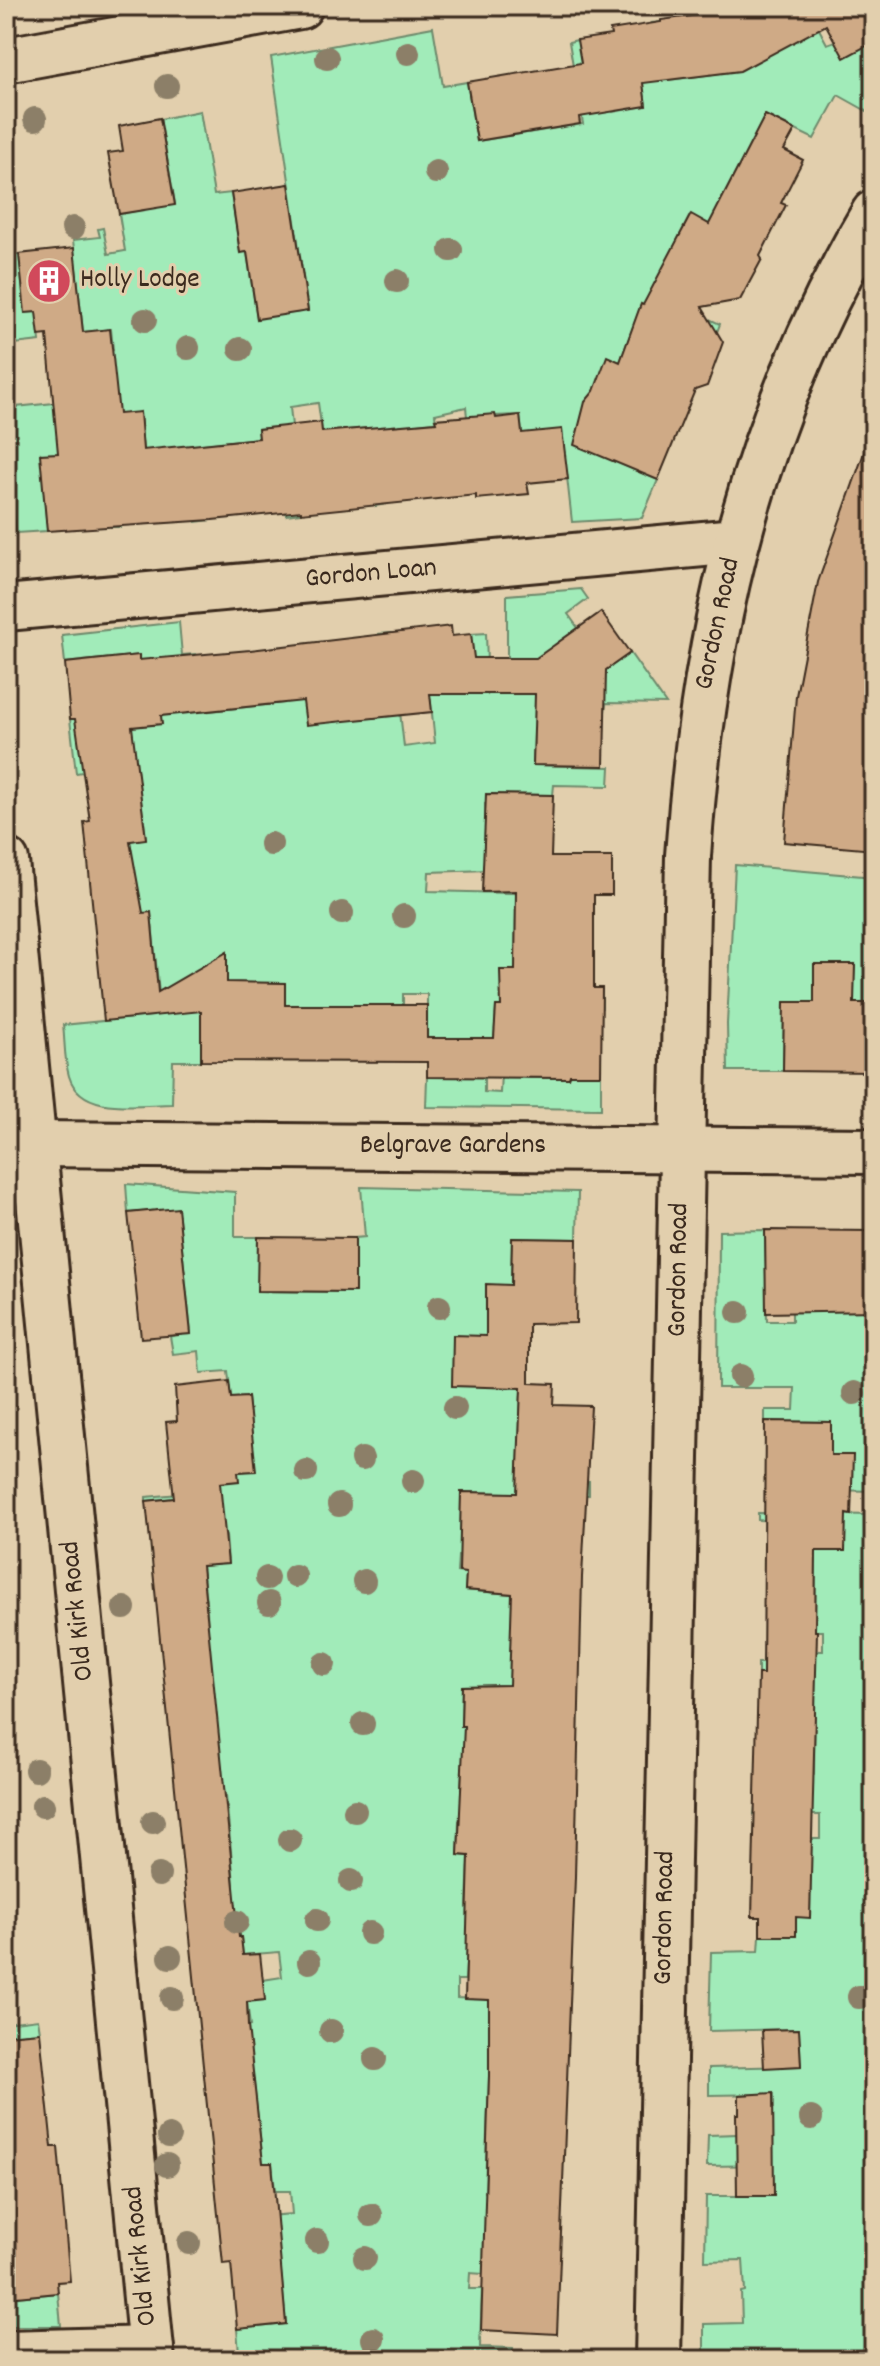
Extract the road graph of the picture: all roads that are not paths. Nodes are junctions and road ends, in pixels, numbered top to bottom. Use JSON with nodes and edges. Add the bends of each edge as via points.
{"nodes":[{"id":1,"x":300,"y":6,"type":"edge"},
{"id":2,"x":6,"y":60,"type":"edge"},
{"id":3,"x":874,"y":213,"type":"edge"},
{"id":4,"x":736,"y":541,"type":"junction"},
{"id":5,"x":6,"y":608,"type":"edge"},
{"id":6,"x":6,"y":861,"type":"edge"},
{"id":7,"x":33,"y":1144,"type":"junction"},
{"id":8,"x":683,"y":1149,"type":"junction"},
{"id":9,"x":874,"y":1151,"type":"edge"},
{"id":10,"x":6,"y":2353,"type":"edge"},
{"id":11,"x":152,"y":2355,"type":"edge"},
{"id":12,"x":658,"y":2360,"type":"edge"}],
"edges":[{"from":1,"to":2,"type":"street"},
{"from":3,"to":4,"type":"street","name":"Gordon Road","via":[[828,297],[785,393]]},
{"from":4,"to":5,"type":"street","name":"Gordon Loan"},
{"from":4,"to":8,"type":"street","name":"Gordon Road","via":[[714,633],[693,786]]},
{"from":6,"to":7,"type":"street","name":"Old Kirk Road"},
{"from":7,"to":8,"type":"street","name":"Belgrave Gardens"},
{"from":7,"to":11,"type":"street","name":"Old Kirk Road"},
{"from":8,"to":9,"type":"street","name":"Belgrave Gardens"},
{"from":8,"to":12,"type":"street","name":"Gordon Road"},
{"from":10,"to":11,"type":"street"}]}
